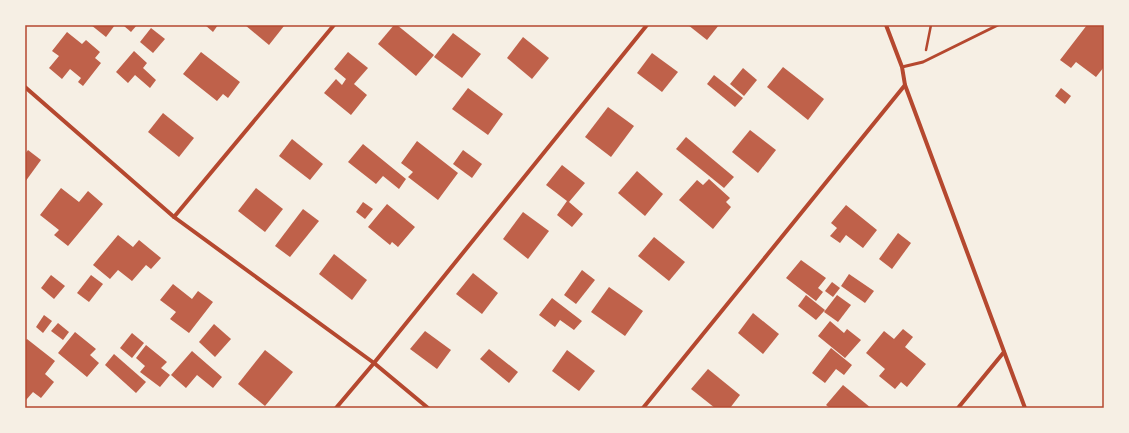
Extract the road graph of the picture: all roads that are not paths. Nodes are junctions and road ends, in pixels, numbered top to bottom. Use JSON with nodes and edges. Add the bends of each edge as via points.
{"nodes":[{"id":1,"x":334,"y":25,"type":"edge"},
{"id":2,"x":647,"y":25,"type":"edge"},
{"id":3,"x":886,"y":25,"type":"edge"},
{"id":4,"x":998,"y":25,"type":"edge"},
{"id":5,"x":902,"y":67,"type":"junction"},
{"id":6,"x":905,"y":85,"type":"junction"},
{"id":7,"x":25,"y":86,"type":"edge"},
{"id":8,"x":174,"y":216,"type":"junction"},
{"id":9,"x":1004,"y":352,"type":"junction"},
{"id":10,"x":374,"y":363,"type":"junction"},
{"id":11,"x":336,"y":408,"type":"edge"},
{"id":12,"x":428,"y":408,"type":"edge"},
{"id":13,"x":643,"y":408,"type":"edge"},
{"id":14,"x":958,"y":408,"type":"edge"},
{"id":15,"x":1025,"y":408,"type":"edge"}],
"edges":[{"from":1,"to":8,"type":"street"},
{"from":2,"to":10,"type":"street"},
{"from":3,"to":5,"type":"street"},
{"from":4,"to":5,"type":"lane","via":[[923,62]]},
{"from":5,"to":6,"type":"street"},
{"from":6,"to":9,"type":"street"},
{"from":6,"to":13,"type":"street"},
{"from":7,"to":8,"type":"street"},
{"from":8,"to":10,"type":"street"},
{"from":9,"to":14,"type":"street"},
{"from":9,"to":15,"type":"street"},
{"from":10,"to":11,"type":"street"},
{"from":10,"to":12,"type":"street"}]}
